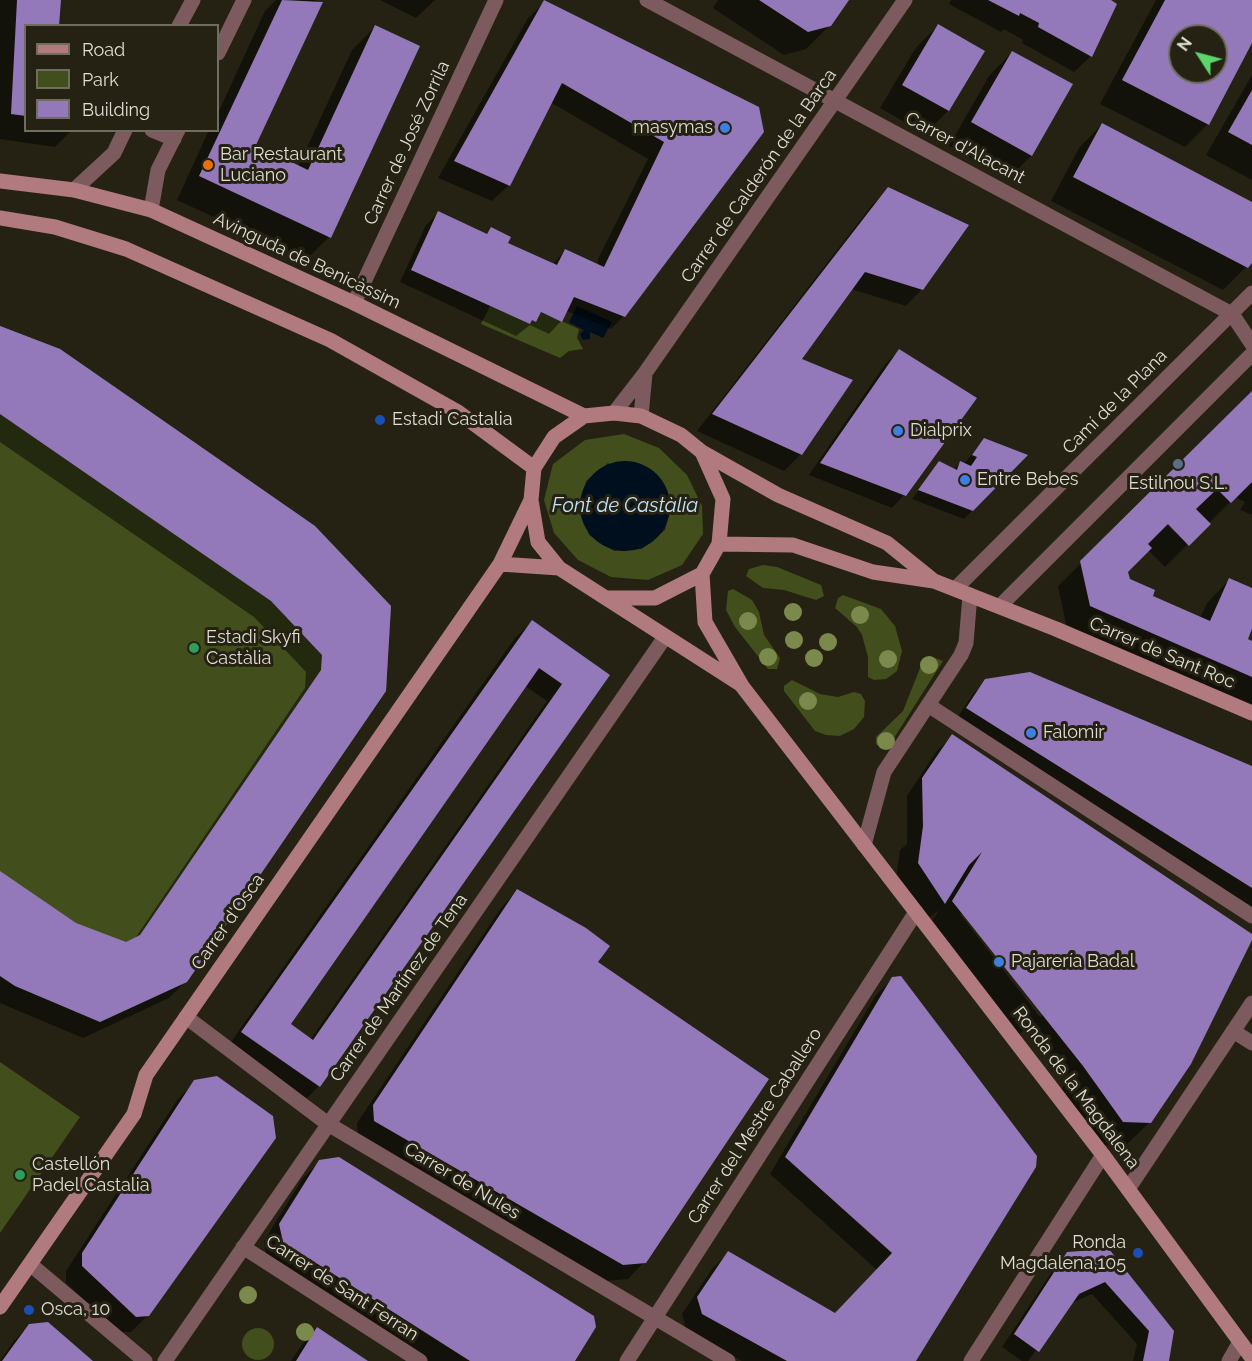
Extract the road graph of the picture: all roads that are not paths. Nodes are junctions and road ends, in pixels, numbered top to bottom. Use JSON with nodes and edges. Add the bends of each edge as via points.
{"nodes":[{"id":1,"x":193,"y":0,"type":"edge"},
{"id":2,"x":244,"y":0,"type":"edge"},
{"id":3,"x":496,"y":0,"type":"edge"},
{"id":4,"x":647,"y":0,"type":"edge"},
{"id":5,"x":905,"y":0,"type":"edge"},
{"id":6,"x":180,"y":24,"type":"edge"},
{"id":7,"x":219,"y":51,"type":"edge"},
{"id":8,"x":835,"y":101,"type":"junction"},
{"id":9,"x":124,"y":132,"type":"edge"},
{"id":10,"x":176,"y":135,"type":"edge"},
{"id":11,"x":0,"y":181,"type":"edge"},
{"id":12,"x":74,"y":190,"type":"junction"},
{"id":13,"x":151,"y":210,"type":"junction"},
{"id":14,"x":0,"y":218,"type":"edge"},
{"id":15,"x":1252,"y":293,"type":"edge"},
{"id":16,"x":354,"y":303,"type":"junction"},
{"id":17,"x":1232,"y":314,"type":"junction"},
{"id":18,"x":1252,"y":344,"type":"edge"},
{"id":19,"x":1252,"y":354,"type":"edge"},
{"id":20,"x":645,"y":374,"type":"junction"},
{"id":21,"x":614,"y":413,"type":"junction"},
{"id":22,"x":584,"y":416,"type":"junction"},
{"id":23,"x":641,"y":416,"type":"junction"},
{"id":24,"x":702,"y":452,"type":"junction"},
{"id":25,"x":534,"y":468,"type":"junction"},
{"id":26,"x":531,"y":500,"type":"junction"},
{"id":27,"x":719,"y":544,"type":"junction"},
{"id":28,"x":500,"y":564,"type":"junction"},
{"id":29,"x":558,"y":568,"type":"junction"},
{"id":30,"x":702,"y":574,"type":"junction"},
{"id":31,"x":934,"y":581,"type":"junction"},
{"id":32,"x":955,"y":589,"type":"junction"},
{"id":33,"x":970,"y":595,"type":"junction"},
{"id":34,"x":606,"y":598,"type":"junction"},
{"id":35,"x":1000,"y":606,"type":"junction"},
{"id":36,"x":665,"y":637,"type":"junction"},
{"id":37,"x":742,"y":686,"type":"junction"},
{"id":38,"x":928,"y":705,"type":"junction"},
{"id":39,"x":1252,"y":713,"type":"edge"},
{"id":40,"x":864,"y":845,"type":"junction"},
{"id":41,"x":916,"y":912,"type":"junction"},
{"id":42,"x":1252,"y":916,"type":"edge"},
{"id":43,"x":1252,"y":1003,"type":"edge"},
{"id":44,"x":186,"y":1017,"type":"junction"},
{"id":45,"x":1233,"y":1031,"type":"junction"},
{"id":46,"x":1252,"y":1043,"type":"edge"},
{"id":47,"x":328,"y":1124,"type":"junction"},
{"id":48,"x":1103,"y":1155,"type":"junction"},
{"id":49,"x":1128,"y":1189,"type":"junction"},
{"id":50,"x":243,"y":1247,"type":"junction"},
{"id":51,"x":30,"y":1264,"type":"junction"},
{"id":52,"x":0,"y":1307,"type":"edge"},
{"id":53,"x":655,"y":1318,"type":"junction"},
{"id":54,"x":983,"y":1342,"type":"junction"},
{"id":55,"x":1240,"y":1342,"type":"junction"},
{"id":56,"x":1252,"y":1358,"type":"edge"},
{"id":57,"x":145,"y":1361,"type":"edge"},
{"id":58,"x":165,"y":1361,"type":"edge"},
{"id":59,"x":420,"y":1361,"type":"edge"},
{"id":60,"x":627,"y":1361,"type":"edge"},
{"id":61,"x":728,"y":1361,"type":"edge"},
{"id":62,"x":971,"y":1361,"type":"edge"},
{"id":63,"x":979,"y":1361,"type":"edge"},
{"id":64,"x":1229,"y":1361,"type":"edge"}],
"edges":[{"from":1,"to":6,"type":"street"},
{"from":2,"to":7,"type":"street"},
{"from":3,"to":16,"type":"street","name":"Carrer de José Zorrila"},
{"from":4,"to":8,"type":"street","name":"Carrer d'Alacant"},
{"from":5,"to":8,"type":"street","name":"Carrer de Calderón de la Barca"},
{"from":8,"to":17,"type":"street","name":"Carrer d'Alacant"},
{"from":8,"to":20,"type":"street","name":"Carrer de Calderón de la Barca"},
{"from":9,"to":12,"type":"street","via":[[114,153]]},
{"from":10,"to":13,"type":"street","via":[[158,170]]},
{"from":11,"to":12,"type":"main road","name":"Avinguda de Benicàssim"},
{"from":12,"to":13,"type":"main road","name":"Avinguda de Benicàssim"},
{"from":13,"to":16,"type":"main road","name":"Avinguda de Benicàssim"},
{"from":14,"to":25,"type":"main road","via":[[55,227],[126,249],[330,340],[458,412]]},
{"from":15,"to":17,"type":"street","name":"Camí de la Plana"},
{"from":16,"to":22,"type":"main road","name":"Avinguda de Benicàssim"},
{"from":17,"to":18,"type":"street","name":"Carrer d'Alacant"},
{"from":17,"to":32,"type":"street","name":"Camí de la Plana"},
{"from":19,"to":35,"type":"street"},
{"from":20,"to":21,"type":"street","name":"Carrer de Calderón de la Barca"},
{"from":20,"to":23,"type":"street","name":"Carrer de Calderón de la Barca"},
{"from":21,"to":22,"type":"main road"},
{"from":21,"to":23,"type":"main road"},
{"from":22,"to":25,"type":"main road","via":[[554,437]]},
{"from":23,"to":24,"type":"main road","via":[[681,435]]},
{"from":24,"to":27,"type":"main road","via":[[723,499]]},
{"from":24,"to":31,"type":"main road","via":[[778,495],[887,543]]},
{"from":25,"to":26,"type":"main road"},
{"from":26,"to":28,"type":"main road","name":"Carrer d'Osca"},
{"from":26,"to":29,"type":"main road","via":[[537,542]]},
{"from":27,"to":30,"type":"main road"},
{"from":27,"to":31,"type":"main road","via":[[793,545],[873,572]]},
{"from":28,"to":29,"type":"main road"},
{"from":28,"to":44,"type":"main road","name":"Carrer d'Osca"},
{"from":29,"to":34,"type":"main road"},
{"from":30,"to":34,"type":"main road","via":[[655,598]]},
{"from":30,"to":37,"type":"main road","via":[[705,622]]},
{"from":31,"to":32,"type":"main road","name":"Carrer de Sant Roc"},
{"from":32,"to":33,"type":"main road","name":"Carrer de Sant Roc"},
{"from":33,"to":35,"type":"main road","name":"Carrer de Sant Roc"},
{"from":33,"to":38,"type":"street","via":[[966,643]]},
{"from":34,"to":36,"type":"main road"},
{"from":35,"to":39,"type":"main road","name":"Carrer de Sant Roc"},
{"from":36,"to":37,"type":"main road"},
{"from":36,"to":47,"type":"street","name":"Carrer de Martínez de Tena"},
{"from":37,"to":40,"type":"main road","name":"Ronda de la Magdalena"},
{"from":38,"to":40,"type":"street","via":[[884,772]]},
{"from":38,"to":42,"type":"street"},
{"from":40,"to":41,"type":"main road","name":"Ronda de la Magdalena"},
{"from":41,"to":48,"type":"main road","name":"Ronda de la Magdalena"},
{"from":41,"to":53,"type":"street","name":"Carrer del Mestre Caballero"},
{"from":43,"to":45,"type":"street"},
{"from":44,"to":47,"type":"street","name":"Carrer de Nules"},
{"from":44,"to":51,"type":"main road","name":"Carrer d'Osca","via":[[146,1075],[134,1114]]},
{"from":45,"to":46,"type":"street"},
{"from":45,"to":49,"type":"street"},
{"from":47,"to":50,"type":"street","name":"Carrer de Martínez de Tena"},
{"from":47,"to":53,"type":"street","name":"Carrer de Nules"},
{"from":48,"to":49,"type":"main road","name":"Ronda de la Magdalena"},
{"from":48,"to":54,"type":"street"},
{"from":49,"to":55,"type":"main road","name":"Ronda de la Magdalena"},
{"from":50,"to":58,"type":"street","name":"Carrer de Martínez de Tena"},
{"from":50,"to":59,"type":"street","name":"Carrer de Sant Ferran"},
{"from":51,"to":52,"type":"main road","name":"Carrer d'Osca"},
{"from":51,"to":57,"type":"street"},
{"from":53,"to":60,"type":"street","name":"Carrer del Mestre Caballero"},
{"from":53,"to":61,"type":"street","name":"Carrer de Nules"},
{"from":54,"to":62,"type":"street"},
{"from":54,"to":63,"type":"street"},
{"from":55,"to":56,"type":"main road","name":"Ronda de la Magdalena"},
{"from":55,"to":64,"type":"street"}]}
